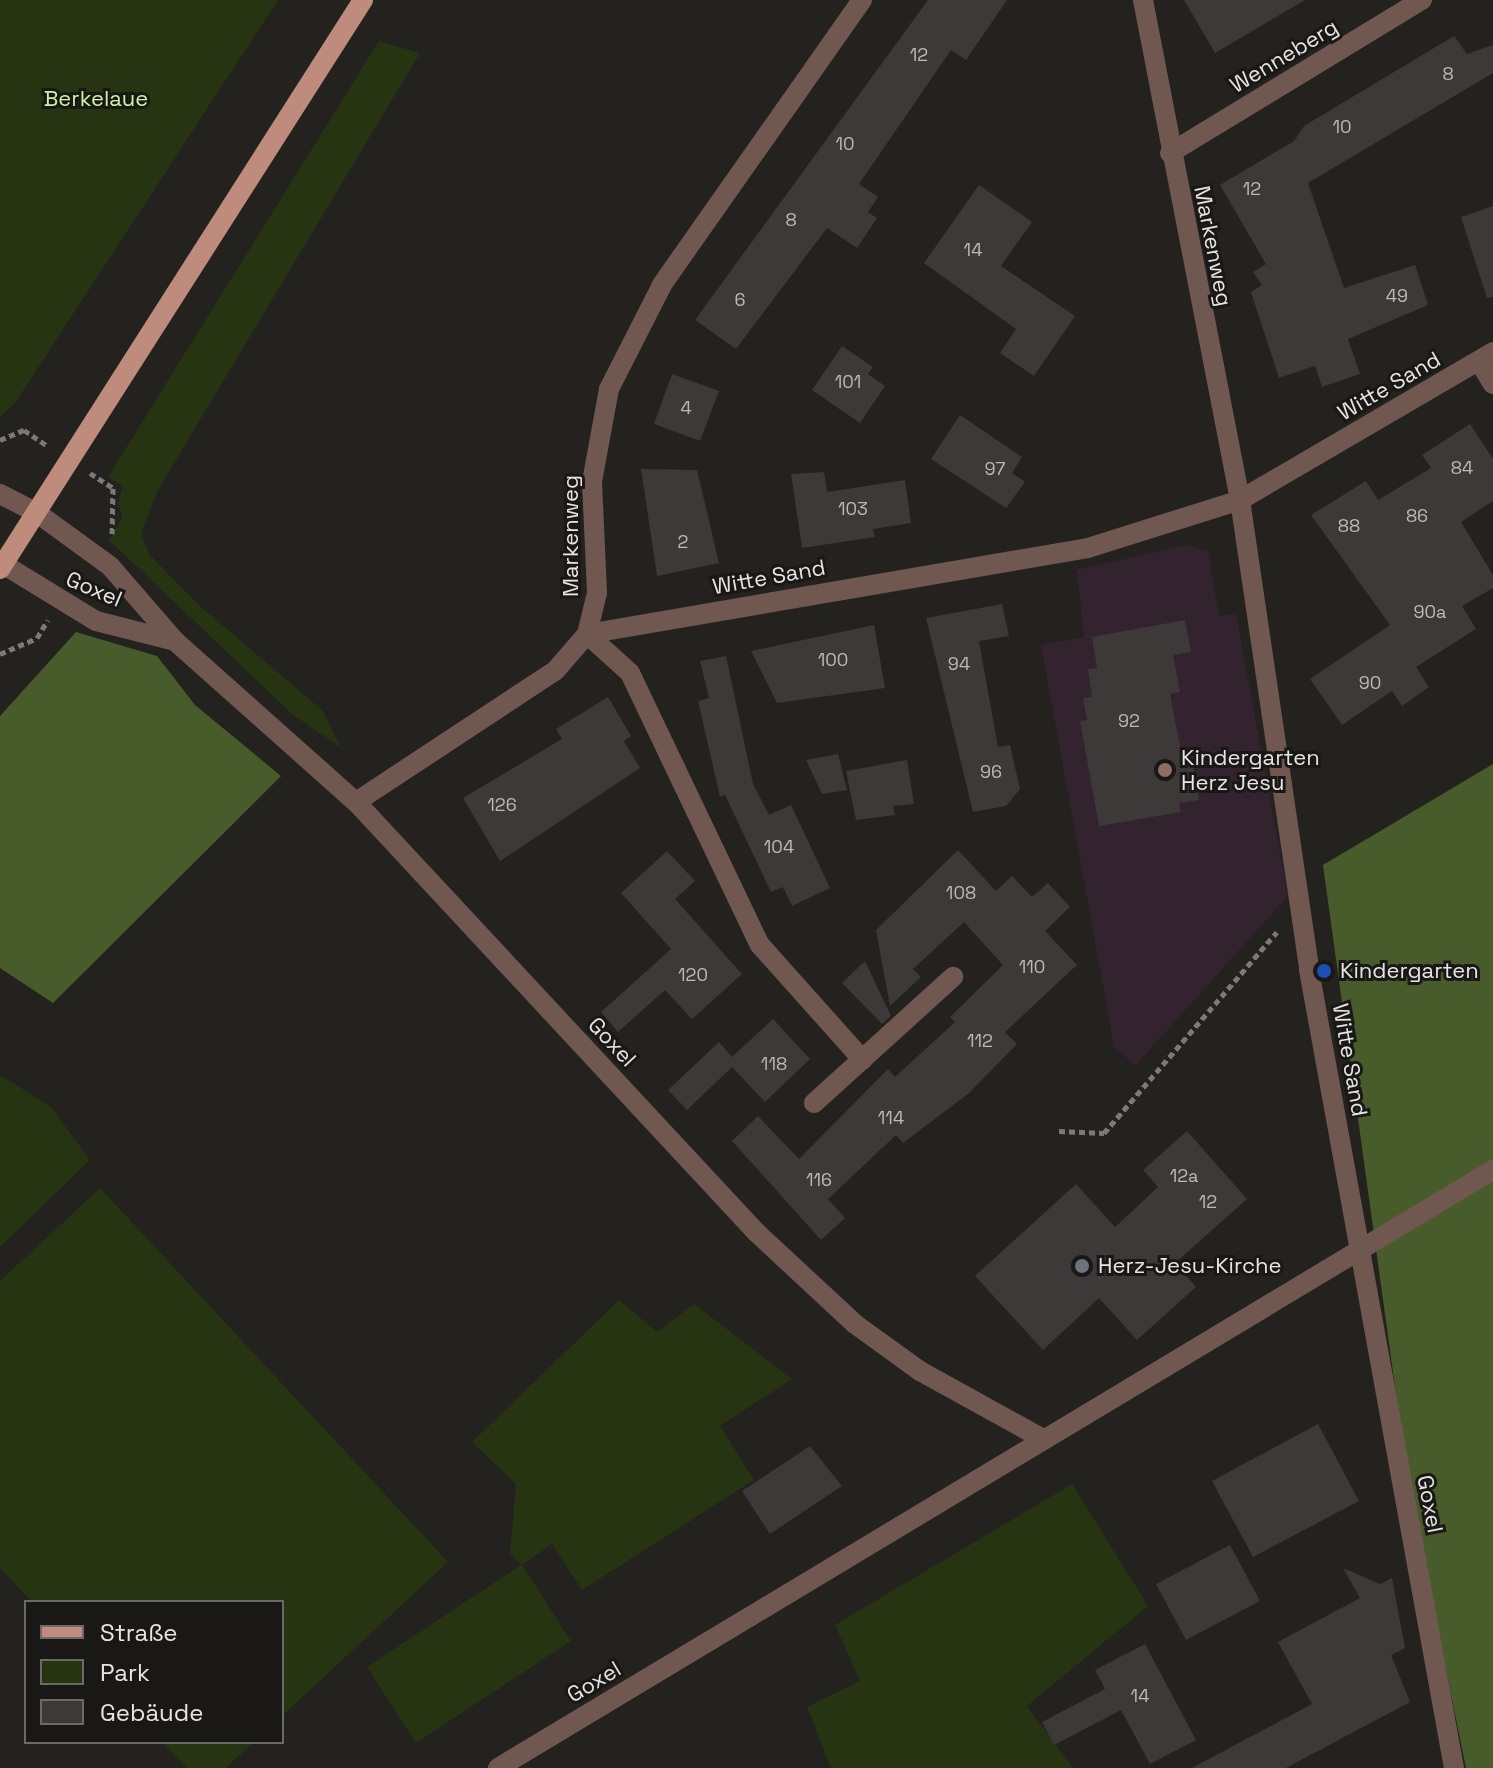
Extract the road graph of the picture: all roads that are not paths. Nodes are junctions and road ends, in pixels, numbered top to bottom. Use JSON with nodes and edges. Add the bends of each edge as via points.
{"nodes":[{"id":1,"x":363,"y":0,"type":"edge"},
{"id":2,"x":862,"y":0,"type":"edge"},
{"id":3,"x":1143,"y":0,"type":"edge"},
{"id":4,"x":1422,"y":0,"type":"edge"},
{"id":5,"x":1170,"y":153,"type":"junction"},
{"id":6,"x":1486,"y":356,"type":"edge"},
{"id":7,"x":1493,"y":384,"type":"edge"},
{"id":8,"x":0,"y":494,"type":"edge"},
{"id":9,"x":1240,"y":500,"type":"junction"},
{"id":10,"x":37,"y":513,"type":"junction"},
{"id":11,"x":1,"y":565,"type":"edge"},
{"id":12,"x":587,"y":634,"type":"junction"},
{"id":13,"x":175,"y":641,"type":"junction"},
{"id":14,"x":356,"y":802,"type":"junction"},
{"id":15,"x":953,"y":977,"type":"dead end"},
{"id":16,"x":863,"y":1060,"type":"junction"},
{"id":17,"x":814,"y":1103,"type":"dead end"},
{"id":18,"x":1493,"y":1170,"type":"edge"},
{"id":19,"x":1359,"y":1248,"type":"junction"},
{"id":20,"x":1043,"y":1439,"type":"junction"},
{"id":21,"x":498,"y":1768,"type":"edge"},
{"id":22,"x":1454,"y":1768,"type":"edge"}],
"edges":[{"from":1,"to":10,"type":"main road"},
{"from":2,"to":12,"type":"street","name":"Markenweg","via":[[662,285],[618,367],[594,470],[597,593]]},
{"from":3,"to":5,"type":"street","name":"Markenweg"},
{"from":4,"to":5,"type":"street","name":"Wenneberg"},
{"from":5,"to":9,"type":"street","name":"Markenweg"},
{"from":6,"to":7,"type":"street","name":"Witte Sand"},
{"from":6,"to":9,"type":"street","name":"Witte Sand"},
{"from":8,"to":10,"type":"street","name":"Goxel"},
{"from":9,"to":12,"type":"street","name":"Witte Sand","via":[[1088,548]]},
{"from":9,"to":19,"type":"street","name":"Witte Sand","via":[[1299,907]]},
{"from":10,"to":11,"type":"main road"},
{"from":10,"to":13,"type":"street","name":"Goxel","via":[[110,566]]},
{"from":11,"to":13,"type":"street","name":"Goxel","via":[[96,621]]},
{"from":12,"to":14,"type":"street","via":[[555,671]]},
{"from":12,"to":16,"type":"street","via":[[630,673],[760,945]]},
{"from":13,"to":14,"type":"street","name":"Goxel"},
{"from":14,"to":20,"type":"street","name":"Goxel","via":[[756,1232],[855,1324],[920,1371]]},
{"from":15,"to":16,"type":"street"},
{"from":16,"to":17,"type":"street"},
{"from":18,"to":19,"type":"street","name":"Goxel"},
{"from":19,"to":20,"type":"street","name":"Goxel"},
{"from":19,"to":22,"type":"street","name":"Goxel"},
{"from":20,"to":21,"type":"street","name":"Goxel"}]}
